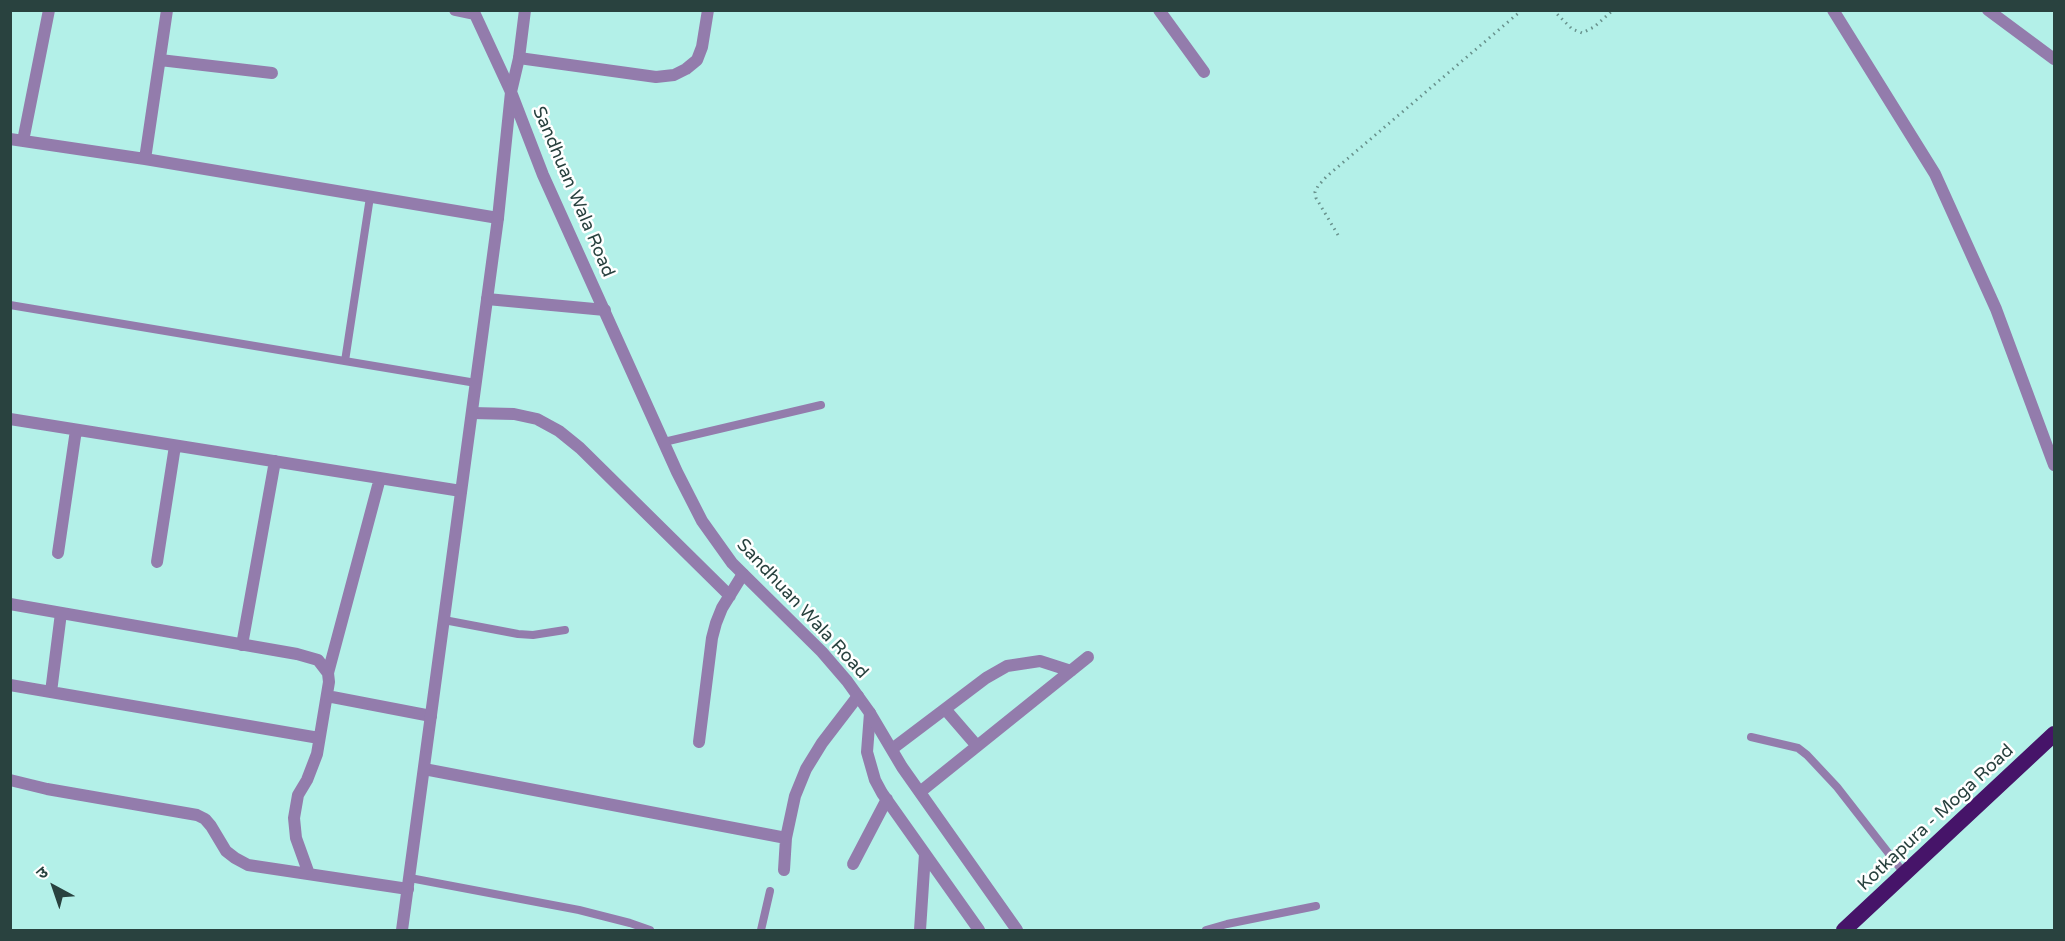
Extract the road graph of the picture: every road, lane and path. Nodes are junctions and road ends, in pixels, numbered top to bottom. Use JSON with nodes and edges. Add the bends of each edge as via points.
{"nodes":[{"id":1,"x":49,"y":10,"type":"edge"},
{"id":2,"x":167,"y":10,"type":"edge"},
{"id":3,"x":455,"y":10,"type":"edge"},
{"id":4,"x":525,"y":10,"type":"edge"},
{"id":5,"x":708,"y":10,"type":"edge"},
{"id":6,"x":1159,"y":10,"type":"edge"},
{"id":7,"x":1522,"y":10,"type":"edge"},
{"id":8,"x":1553,"y":10,"type":"edge"},
{"id":9,"x":1613,"y":10,"type":"edge"},
{"id":10,"x":1833,"y":10,"type":"edge"},
{"id":11,"x":1988,"y":10,"type":"edge"},
{"id":12,"x":473,"y":12,"type":"edge"},
{"id":13,"x":519,"y":58,"type":"junction"},
{"id":14,"x":2055,"y":59,"type":"edge"},
{"id":15,"x":160,"y":60,"type":"junction"},
{"id":16,"x":1204,"y":72,"type":"dead end"},
{"id":17,"x":272,"y":74,"type":"dead end"},
{"id":18,"x":511,"y":92,"type":"junction"},
{"id":19,"x":17,"y":140,"type":"edge"},
{"id":20,"x":145,"y":159,"type":"junction"},
{"id":21,"x":370,"y":197,"type":"junction"},
{"id":22,"x":498,"y":218,"type":"junction"},
{"id":23,"x":1338,"y":235,"type":"dead end"},
{"id":24,"x":487,"y":299,"type":"junction"},
{"id":25,"x":10,"y":305,"type":"edge"},
{"id":26,"x":605,"y":310,"type":"junction"},
{"id":27,"x":345,"y":361,"type":"junction"},
{"id":28,"x":476,"y":383,"type":"junction"},
{"id":29,"x":821,"y":405,"type":"dead end"},
{"id":30,"x":472,"y":413,"type":"junction"},
{"id":31,"x":10,"y":419,"type":"edge"},
{"id":32,"x":76,"y":430,"type":"junction"},
{"id":33,"x":664,"y":442,"type":"junction"},
{"id":34,"x":175,"y":446,"type":"junction"},
{"id":35,"x":275,"y":461,"type":"junction"},
{"id":36,"x":2055,"y":465,"type":"edge"},
{"id":37,"x":380,"y":478,"type":"junction"},
{"id":38,"x":461,"y":491,"type":"junction"},
{"id":39,"x":58,"y":553,"type":"dead end"},
{"id":40,"x":156,"y":562,"type":"dead end"},
{"id":41,"x":743,"y":574,"type":"junction"},
{"id":42,"x":730,"y":596,"type":"junction"},
{"id":43,"x":10,"y":604,"type":"edge"},
{"id":44,"x":61,"y":613,"type":"junction"},
{"id":45,"x":444,"y":620,"type":"junction"},
{"id":46,"x":565,"y":630,"type":"dead end"},
{"id":47,"x":242,"y":645,"type":"junction"},
{"id":48,"x":1088,"y":657,"type":"dead end"},
{"id":49,"x":1071,"y":671,"type":"junction"},
{"id":50,"x":328,"y":673,"type":"junction"},
{"id":51,"x":10,"y":685,"type":"edge"},
{"id":52,"x":51,"y":692,"type":"junction"},
{"id":53,"x":327,"y":696,"type":"junction"},
{"id":54,"x":858,"y":696,"type":"junction"},
{"id":55,"x":945,"y":709,"type":"junction"},
{"id":56,"x":870,"y":713,"type":"junction"},
{"id":57,"x":431,"y":716,"type":"junction"},
{"id":58,"x":2055,"y":734,"type":"edge"},
{"id":59,"x":1751,"y":737,"type":"dead end"},
{"id":60,"x":318,"y":738,"type":"junction"},
{"id":61,"x":699,"y":742,"type":"dead end"},
{"id":62,"x":977,"y":746,"type":"junction"},
{"id":63,"x":892,"y":749,"type":"junction"},
{"id":64,"x":424,"y":769,"type":"junction"},
{"id":65,"x":10,"y":780,"type":"edge"},
{"id":66,"x":920,"y":792,"type":"junction"},
{"id":67,"x":886,"y":799,"type":"junction"},
{"id":68,"x":786,"y":838,"type":"junction"},
{"id":69,"x":925,"y":854,"type":"junction"},
{"id":70,"x":853,"y":864,"type":"dead end"},
{"id":71,"x":784,"y":870,"type":"dead end"},
{"id":72,"x":309,"y":874,"type":"junction"},
{"id":73,"x":1905,"y":874,"type":"junction"},
{"id":74,"x":409,"y":883,"type":"junction"},
{"id":75,"x":770,"y":891,"type":"dead end"},
{"id":76,"x":1316,"y":906,"type":"dead end"},
{"id":77,"x":402,"y":930,"type":"edge"},
{"id":78,"x":650,"y":930,"type":"edge"},
{"id":79,"x":761,"y":930,"type":"edge"},
{"id":80,"x":920,"y":930,"type":"edge"},
{"id":81,"x":979,"y":930,"type":"edge"},
{"id":82,"x":1017,"y":930,"type":"edge"},
{"id":83,"x":1206,"y":930,"type":"edge"},
{"id":84,"x":1844,"y":930,"type":"edge"}],
"edges":[{"from":1,"to":19,"type":"street"},
{"from":2,"to":15,"type":"street"},
{"from":3,"to":12,"type":"street"},
{"from":4,"to":13,"type":"street"},
{"from":5,"to":13,"type":"street","via":[[697,60],[674,75],[656,77]]},
{"from":6,"to":16,"type":"street"},
{"from":7,"to":23,"type":"path","via":[[1318,186],[1316,198]]},
{"from":8,"to":9,"type":"path","via":[[1572,29],[1582,33]]},
{"from":10,"to":36,"type":"street","via":[[1935,174],[1996,309]]},
{"from":11,"to":14,"type":"street"},
{"from":12,"to":18,"type":"street","name":"Sandhuan Wala Road"},
{"from":13,"to":18,"type":"street"},
{"from":15,"to":17,"type":"street"},
{"from":15,"to":20,"type":"street"},
{"from":18,"to":22,"type":"street"},
{"from":18,"to":26,"type":"street","name":"Sandhuan Wala Road","via":[[543,175]]},
{"from":19,"to":20,"type":"street"},
{"from":20,"to":21,"type":"street"},
{"from":21,"to":22,"type":"street"},
{"from":21,"to":27,"type":"lane"},
{"from":22,"to":24,"type":"street"},
{"from":24,"to":26,"type":"street"},
{"from":24,"to":28,"type":"street"},
{"from":25,"to":27,"type":"lane"},
{"from":26,"to":33,"type":"street","name":"Sandhuan Wala Road"},
{"from":27,"to":28,"type":"lane"},
{"from":28,"to":30,"type":"street"},
{"from":29,"to":33,"type":"lane"},
{"from":30,"to":38,"type":"street"},
{"from":30,"to":42,"type":"street","via":[[514,414],[537,419],[559,431]]},
{"from":31,"to":32,"type":"street"},
{"from":32,"to":34,"type":"street"},
{"from":32,"to":39,"type":"street"},
{"from":33,"to":41,"type":"street","name":"Sandhuan Wala Road","via":[[702,521]]},
{"from":34,"to":35,"type":"street"},
{"from":34,"to":40,"type":"street"},
{"from":35,"to":37,"type":"street"},
{"from":35,"to":47,"type":"street"},
{"from":37,"to":38,"type":"street"},
{"from":37,"to":50,"type":"street"},
{"from":38,"to":45,"type":"street"},
{"from":41,"to":42,"type":"street"},
{"from":41,"to":54,"type":"street","name":"Sandhuan Wala Road","via":[[822,652]]},
{"from":42,"to":61,"type":"street","via":[[712,638]]},
{"from":43,"to":44,"type":"street"},
{"from":44,"to":47,"type":"street"},
{"from":44,"to":52,"type":"street"},
{"from":45,"to":46,"type":"lane","via":[[518,634]]},
{"from":45,"to":57,"type":"street"},
{"from":47,"to":50,"type":"street","via":[[312,657]]},
{"from":48,"to":49,"type":"street"},
{"from":49,"to":55,"type":"street","via":[[1040,661],[1007,666]]},
{"from":49,"to":62,"type":"street"},
{"from":50,"to":53,"type":"street"},
{"from":51,"to":52,"type":"street"},
{"from":52,"to":60,"type":"street"},
{"from":53,"to":57,"type":"street"},
{"from":53,"to":60,"type":"street"},
{"from":54,"to":56,"type":"street","name":"Sandhuan Wala Road"},
{"from":54,"to":68,"type":"street","via":[[806,769],[795,796]]},
{"from":55,"to":62,"type":"street"},
{"from":55,"to":63,"type":"street"},
{"from":56,"to":63,"type":"street","name":"Sandhuan Wala Road"},
{"from":56,"to":67,"type":"street","via":[[867,752],[875,780]]},
{"from":57,"to":64,"type":"street"},
{"from":58,"to":73,"type":"highway","name":"Kotkapura - Moga Road"},
{"from":59,"to":73,"type":"lane","via":[[1798,748],[1807,754]]},
{"from":60,"to":72,"type":"street","via":[[317,754],[298,795],[294,818],[296,838]]},
{"from":62,"to":66,"type":"street"},
{"from":63,"to":66,"type":"street","name":"Sandhuan Wala Road"},
{"from":64,"to":68,"type":"street"},
{"from":64,"to":74,"type":"street"},
{"from":65,"to":72,"type":"street","via":[[196,815],[205,819],[234,858],[248,865]]},
{"from":66,"to":82,"type":"street","name":"Sandhuan Wala Road"},
{"from":67,"to":69,"type":"street"},
{"from":67,"to":70,"type":"street"},
{"from":68,"to":71,"type":"street"},
{"from":69,"to":80,"type":"street"},
{"from":69,"to":81,"type":"street"},
{"from":72,"to":74,"type":"street"},
{"from":73,"to":84,"type":"highway","name":"Kotkapura - Moga Road"},
{"from":74,"to":77,"type":"street"},
{"from":74,"to":78,"type":"lane","via":[[579,910]]},
{"from":75,"to":79,"type":"lane"},
{"from":76,"to":83,"type":"lane"}]}
